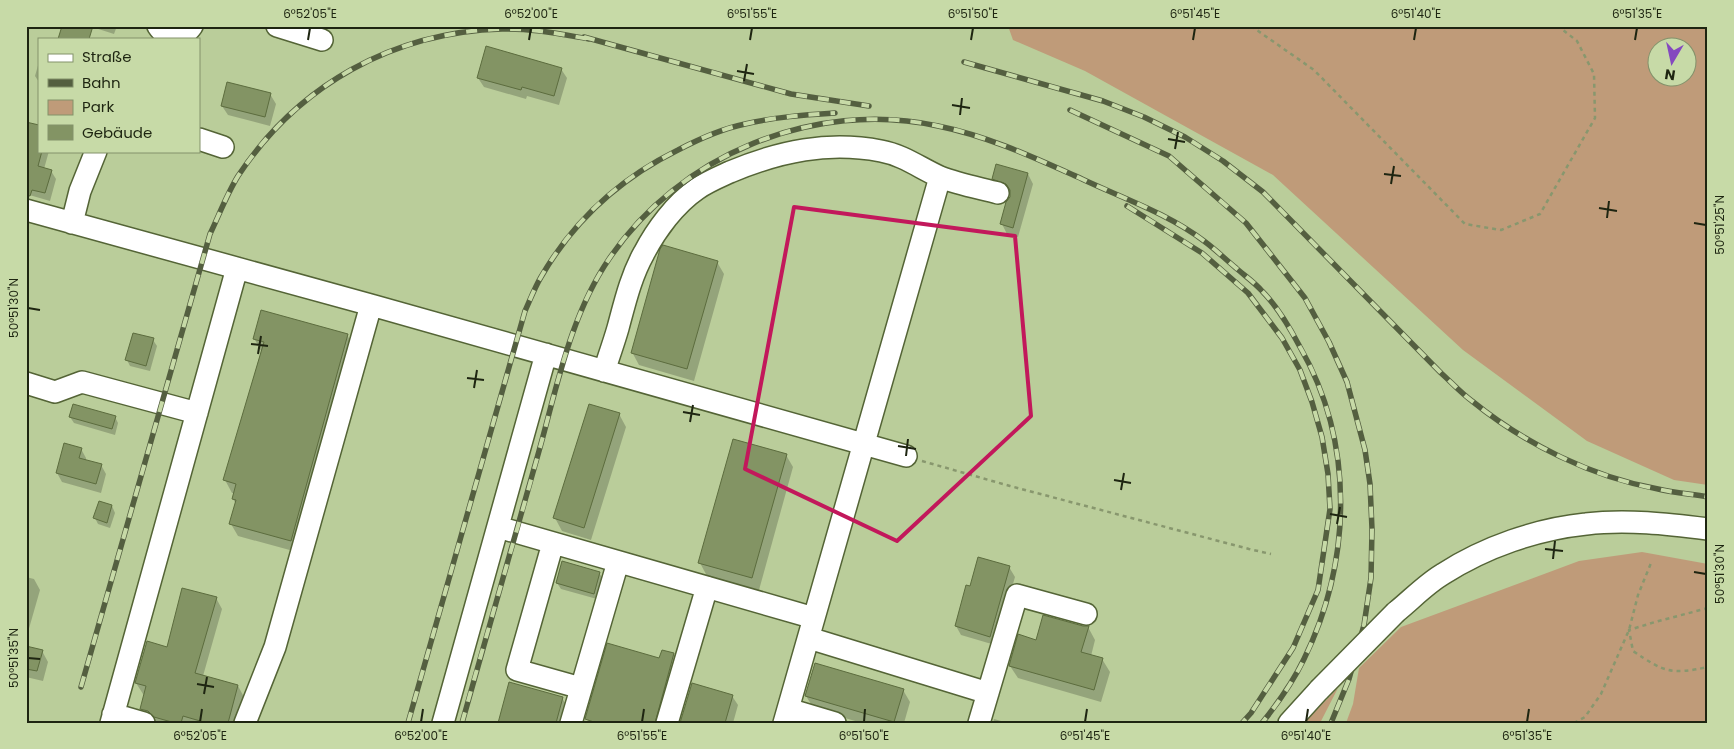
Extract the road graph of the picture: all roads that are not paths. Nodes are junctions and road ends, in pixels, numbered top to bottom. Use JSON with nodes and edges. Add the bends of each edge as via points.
{"nodes":[{"id":1,"x":192,"y":26,"type":"edge"},
{"id":2,"x":277,"y":26,"type":"edge"},
{"id":3,"x":165,"y":34,"type":"edge"},
{"id":4,"x":322,"y":40,"type":"dead end"},
{"id":5,"x":200,"y":140,"type":"edge"},
{"id":6,"x":223,"y":147,"type":"dead end"},
{"id":7,"x":96,"y":152,"type":"edge"},
{"id":8,"x":940,"y":177,"type":"junction"},
{"id":9,"x":998,"y":193,"type":"dead end"},
{"id":10,"x":26,"y":210,"type":"edge"},
{"id":11,"x":72,"y":223,"type":"junction"},
{"id":12,"x":237,"y":268,"type":"junction"},
{"id":13,"x":371,"y":305,"type":"junction"},
{"id":14,"x":546,"y":354,"type":"junction"},
{"id":15,"x":604,"y":371,"type":"junction"},
{"id":16,"x":26,"y":383,"type":"edge"},
{"id":17,"x":197,"y":413,"type":"junction"},
{"id":18,"x":864,"y":444,"type":"junction"},
{"id":19,"x":906,"y":456,"type":"road end"},
{"id":20,"x":498,"y":527,"type":"junction"},
{"id":21,"x":1708,"y":529,"type":"edge"},
{"id":22,"x":553,"y":543,"type":"junction"},
{"id":23,"x":618,"y":562,"type":"junction"},
{"id":24,"x":707,"y":587,"type":"junction"},
{"id":25,"x":1086,"y":614,"type":"dead end"},
{"id":26,"x":811,"y":628,"type":"junction"},
{"id":27,"x":581,"y":688,"type":"junction"},
{"id":28,"x":988,"y":693,"type":"junction"},
{"id":29,"x":786,"y":716,"type":"edge"},
{"id":30,"x":112,"y":718,"type":"edge"},
{"id":31,"x":144,"y":723,"type":"edge"},
{"id":32,"x":244,"y":723,"type":"edge"},
{"id":33,"x":443,"y":723,"type":"edge"},
{"id":34,"x":571,"y":723,"type":"edge"},
{"id":35,"x":666,"y":723,"type":"edge"},
{"id":36,"x":835,"y":723,"type":"edge"},
{"id":37,"x":979,"y":723,"type":"edge"},
{"id":38,"x":1288,"y":723,"type":"edge"}],
"edges":[{"from":1,"to":3,"type":"lane","via":[[176,37]]},
{"from":2,"to":4,"type":"lane"},
{"from":5,"to":6,"type":"lane"},
{"from":7,"to":11,"type":"lane"},
{"from":8,"to":9,"type":"lane"},
{"from":8,"to":15,"type":"lane","via":[[884,151],[833,146],[764,160],[696,189],[681,202],[644,252]]},
{"from":8,"to":18,"type":"lane"},
{"from":10,"to":11,"type":"lane"},
{"from":11,"to":12,"type":"lane"},
{"from":12,"to":13,"type":"lane"},
{"from":12,"to":17,"type":"lane"},
{"from":13,"to":14,"type":"lane"},
{"from":13,"to":32,"type":"lane","via":[[275,647]]},
{"from":14,"to":15,"type":"lane"},
{"from":14,"to":20,"type":"lane"},
{"from":15,"to":18,"type":"lane"},
{"from":16,"to":17,"type":"lane","via":[[55,392],[82,382]]},
{"from":17,"to":30,"type":"lane"},
{"from":18,"to":19,"type":"lane"},
{"from":18,"to":26,"type":"lane"},
{"from":20,"to":22,"type":"lane"},
{"from":20,"to":33,"type":"lane"},
{"from":21,"to":38,"type":"lane","bridge":true,"via":[[1618,522],[1586,524],[1537,532],[1483,553],[1442,574],[1396,612]]},
{"from":22,"to":23,"type":"lane"},
{"from":22,"to":27,"type":"lane","via":[[517,670]]},
{"from":23,"to":24,"type":"lane"},
{"from":23,"to":27,"type":"lane"},
{"from":24,"to":26,"type":"lane"},
{"from":24,"to":35,"type":"lane"},
{"from":25,"to":28,"type":"lane","via":[[1016,595]]},
{"from":26,"to":28,"type":"lane"},
{"from":26,"to":29,"type":"lane"},
{"from":27,"to":34,"type":"lane"},
{"from":28,"to":37,"type":"lane"},
{"from":29,"to":36,"type":"lane"},
{"from":30,"to":31,"type":"lane"}]}
